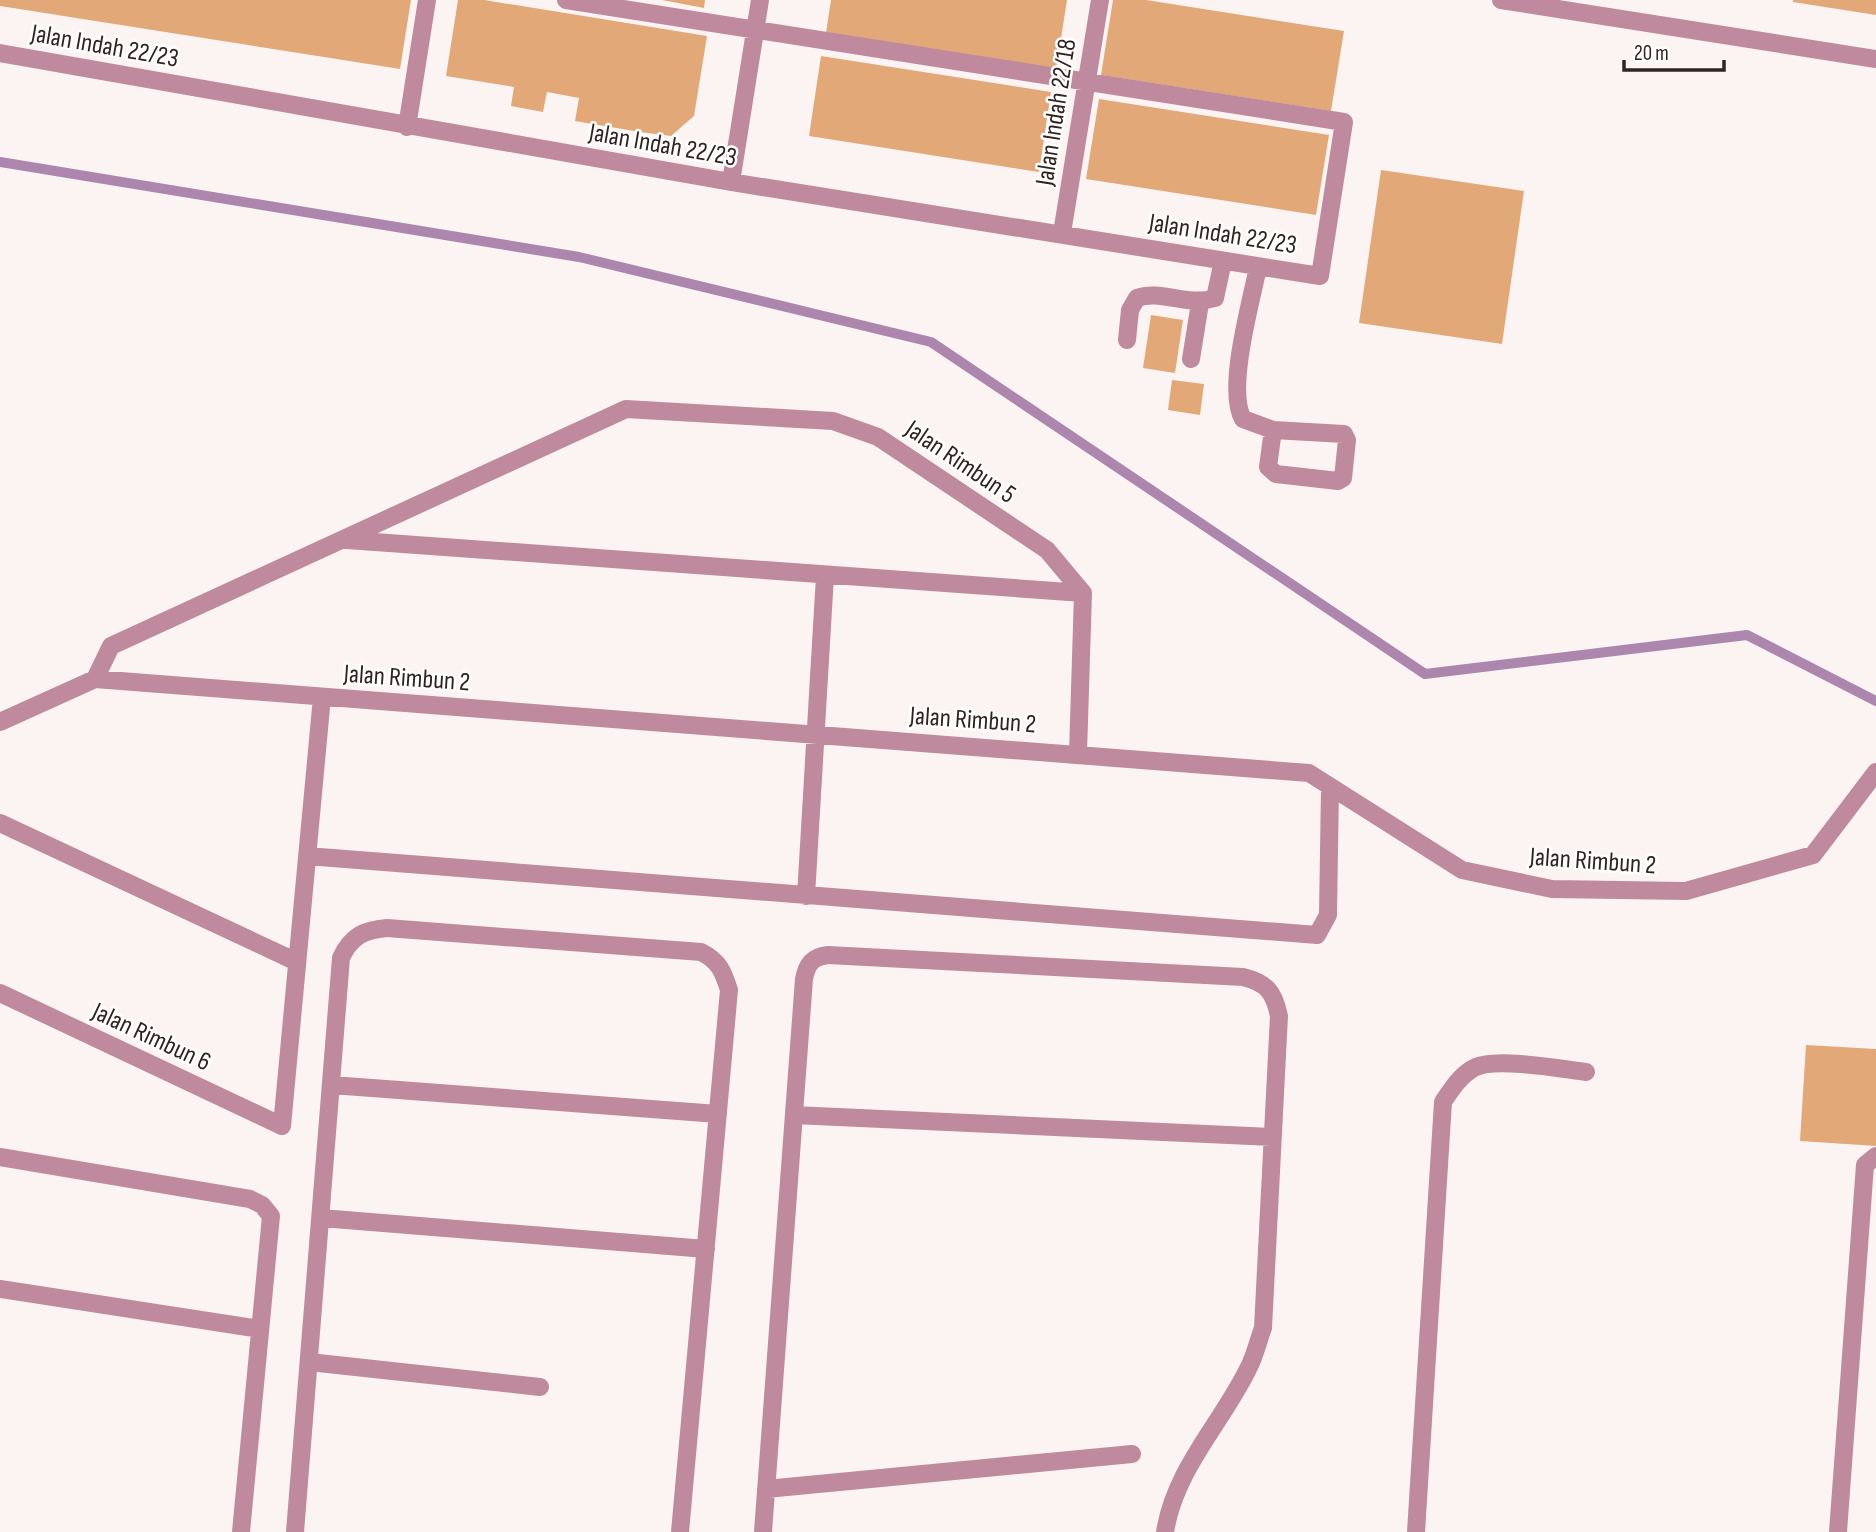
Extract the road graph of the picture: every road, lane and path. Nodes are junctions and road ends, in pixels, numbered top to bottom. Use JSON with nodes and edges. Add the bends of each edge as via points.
{"nodes":[{"id":1,"x":427,"y":0,"type":"edge"},
{"id":2,"x":566,"y":0,"type":"edge"},
{"id":3,"x":760,"y":0,"type":"edge"},
{"id":4,"x":1100,"y":0,"type":"edge"},
{"id":5,"x":1500,"y":0,"type":"edge"},
{"id":6,"x":1582,"y":6,"type":"edge"},
{"id":7,"x":755,"y":30,"type":"junction"},
{"id":8,"x":0,"y":53,"type":"edge"},
{"id":9,"x":1876,"y":59,"type":"edge"},
{"id":10,"x":1087,"y":82,"type":"junction"},
{"id":11,"x":407,"y":127,"type":"junction"},
{"id":12,"x":731,"y":182,"type":"junction"},
{"id":13,"x":1062,"y":233,"type":"junction"},
{"id":14,"x":1223,"y":261,"type":"junction"},
{"id":15,"x":1258,"y":267,"type":"junction"},
{"id":16,"x":1200,"y":303,"type":"junction"},
{"id":17,"x":1127,"y":341,"type":"dead end"},
{"id":18,"x":1191,"y":359,"type":"dead end"},
{"id":19,"x":1273,"y":430,"type":"junction"},
{"id":20,"x":345,"y":539,"type":"junction"},
{"id":21,"x":825,"y":576,"type":"junction"},
{"id":22,"x":1083,"y":593,"type":"junction"},
{"id":23,"x":95,"y":679,"type":"junction"},
{"id":24,"x":322,"y":697,"type":"junction"},
{"id":25,"x":0,"y":722,"type":"edge"},
{"id":26,"x":816,"y":734,"type":"junction"},
{"id":27,"x":1078,"y":754,"type":"junction"},
{"id":28,"x":1876,"y":772,"type":"edge"},
{"id":29,"x":1330,"y":788,"type":"junction"},
{"id":30,"x":0,"y":823,"type":"edge"},
{"id":31,"x":307,"y":856,"type":"junction"},
{"id":32,"x":806,"y":896,"type":"junction"},
{"id":33,"x":297,"y":962,"type":"junction"},
{"id":34,"x":0,"y":993,"type":"edge"},
{"id":35,"x":1586,"y":1072,"type":"dead end"},
{"id":36,"x":332,"y":1085,"type":"junction"},
{"id":37,"x":718,"y":1114,"type":"junction"},
{"id":38,"x":794,"y":1115,"type":"junction"},
{"id":39,"x":1272,"y":1137,"type":"junction"},
{"id":40,"x":1876,"y":1156,"type":"edge"},
{"id":41,"x":0,"y":1157,"type":"edge"},
{"id":42,"x":321,"y":1218,"type":"junction"},
{"id":43,"x":705,"y":1249,"type":"junction"},
{"id":44,"x":0,"y":1289,"type":"edge"},
{"id":45,"x":260,"y":1329,"type":"junction"},
{"id":46,"x":309,"y":1362,"type":"junction"},
{"id":47,"x":540,"y":1387,"type":"dead end"},
{"id":48,"x":1132,"y":1454,"type":"dead end"},
{"id":49,"x":766,"y":1489,"type":"junction"},
{"id":50,"x":241,"y":1532,"type":"edge"},
{"id":51,"x":295,"y":1532,"type":"edge"},
{"id":52,"x":680,"y":1532,"type":"edge"},
{"id":53,"x":763,"y":1532,"type":"edge"},
{"id":54,"x":1165,"y":1532,"type":"edge"},
{"id":55,"x":1416,"y":1532,"type":"edge"},
{"id":56,"x":1838,"y":1532,"type":"edge"}],
"edges":[{"from":1,"to":11,"type":"street"},
{"from":2,"to":7,"type":"street"},
{"from":3,"to":7,"type":"street"},
{"from":4,"to":10,"type":"street","name":"Jalan Indah 22/18"},
{"from":5,"to":6,"type":"street"},
{"from":6,"to":9,"type":"street"},
{"from":7,"to":10,"type":"street"},
{"from":7,"to":12,"type":"street"},
{"from":8,"to":11,"type":"street","name":"Jalan Indah 22/23"},
{"from":10,"to":13,"type":"street","name":"Jalan Indah 22/18"},
{"from":10,"to":15,"type":"street","name":"Jalan Indah 22/23","via":[[1344,122],[1320,276]]},
{"from":11,"to":12,"type":"street","name":"Jalan Indah 22/23"},
{"from":12,"to":13,"type":"street","name":"Jalan Indah 22/23"},
{"from":13,"to":14,"type":"street","name":"Jalan Indah 22/23"},
{"from":14,"to":15,"type":"street","name":"Jalan Indah 22/23"},
{"from":14,"to":16,"type":"street","via":[[1214,298]]},
{"from":15,"to":19,"type":"street","via":[[1237,408],[1243,419]]},
{"from":16,"to":17,"type":"street","via":[[1147,295],[1137,298],[1130,310]]},
{"from":16,"to":18,"type":"street"},
{"from":19,"to":19,"type":"street","via":[[1268,467],[1276,474],[1343,478],[1348,440],[1344,434]]},
{"from":20,"to":21,"type":"street"},
{"from":20,"to":22,"type":"street","name":"Jalan Rimbun 5","via":[[626,409],[834,421],[878,437],[1047,550]]},
{"from":20,"to":23,"type":"street","via":[[111,646]]},
{"from":21,"to":22,"type":"street"},
{"from":21,"to":26,"type":"street"},
{"from":22,"to":27,"type":"street"},
{"from":23,"to":24,"type":"street","name":"Jalan Rimbun 2"},
{"from":23,"to":25,"type":"street","name":"Jalan Rimbun 2"},
{"from":24,"to":26,"type":"street","name":"Jalan Rimbun 2"},
{"from":24,"to":31,"type":"street"},
{"from":26,"to":27,"type":"street","name":"Jalan Rimbun 2"},
{"from":26,"to":32,"type":"street"},
{"from":27,"to":29,"type":"street","name":"Jalan Rimbun 2","via":[[1310,774]]},
{"from":28,"to":29,"type":"street","name":"Jalan Rimbun 2","via":[[1813,855],[1686,891],[1552,889],[1462,870]]},
{"from":29,"to":32,"type":"street","via":[[1328,915],[1317,935]]},
{"from":30,"to":33,"type":"street"},
{"from":31,"to":32,"type":"street"},
{"from":31,"to":33,"type":"street"},
{"from":33,"to":34,"type":"street","name":"Jalan Rimbun 6","via":[[282,1126]]},
{"from":35,"to":55,"type":"street","via":[[1517,1063],[1474,1067],[1443,1102]]},
{"from":36,"to":37,"type":"street"},
{"from":36,"to":37,"type":"street","via":[[341,958],[348,943],[366,930],[387,928],[701,952],[714,959],[729,990]]},
{"from":36,"to":42,"type":"street"},
{"from":37,"to":43,"type":"street"},
{"from":38,"to":39,"type":"street"},
{"from":38,"to":39,"type":"street","via":[[804,979],[807,965],[828,955],[1260,981],[1274,994],[1279,1016]]},
{"from":38,"to":49,"type":"street"},
{"from":39,"to":54,"type":"street","via":[[1263,1328],[1248,1369],[1179,1485]]},
{"from":40,"to":56,"type":"street","via":[[1865,1165]]},
{"from":41,"to":45,"type":"street","via":[[250,1199],[262,1205],[271,1216]]},
{"from":42,"to":43,"type":"street"},
{"from":42,"to":46,"type":"street"},
{"from":43,"to":52,"type":"street"},
{"from":44,"to":45,"type":"street"},
{"from":45,"to":50,"type":"street"},
{"from":46,"to":47,"type":"street"},
{"from":46,"to":51,"type":"street"},
{"from":48,"to":49,"type":"street"},
{"from":49,"to":53,"type":"street"}]}
